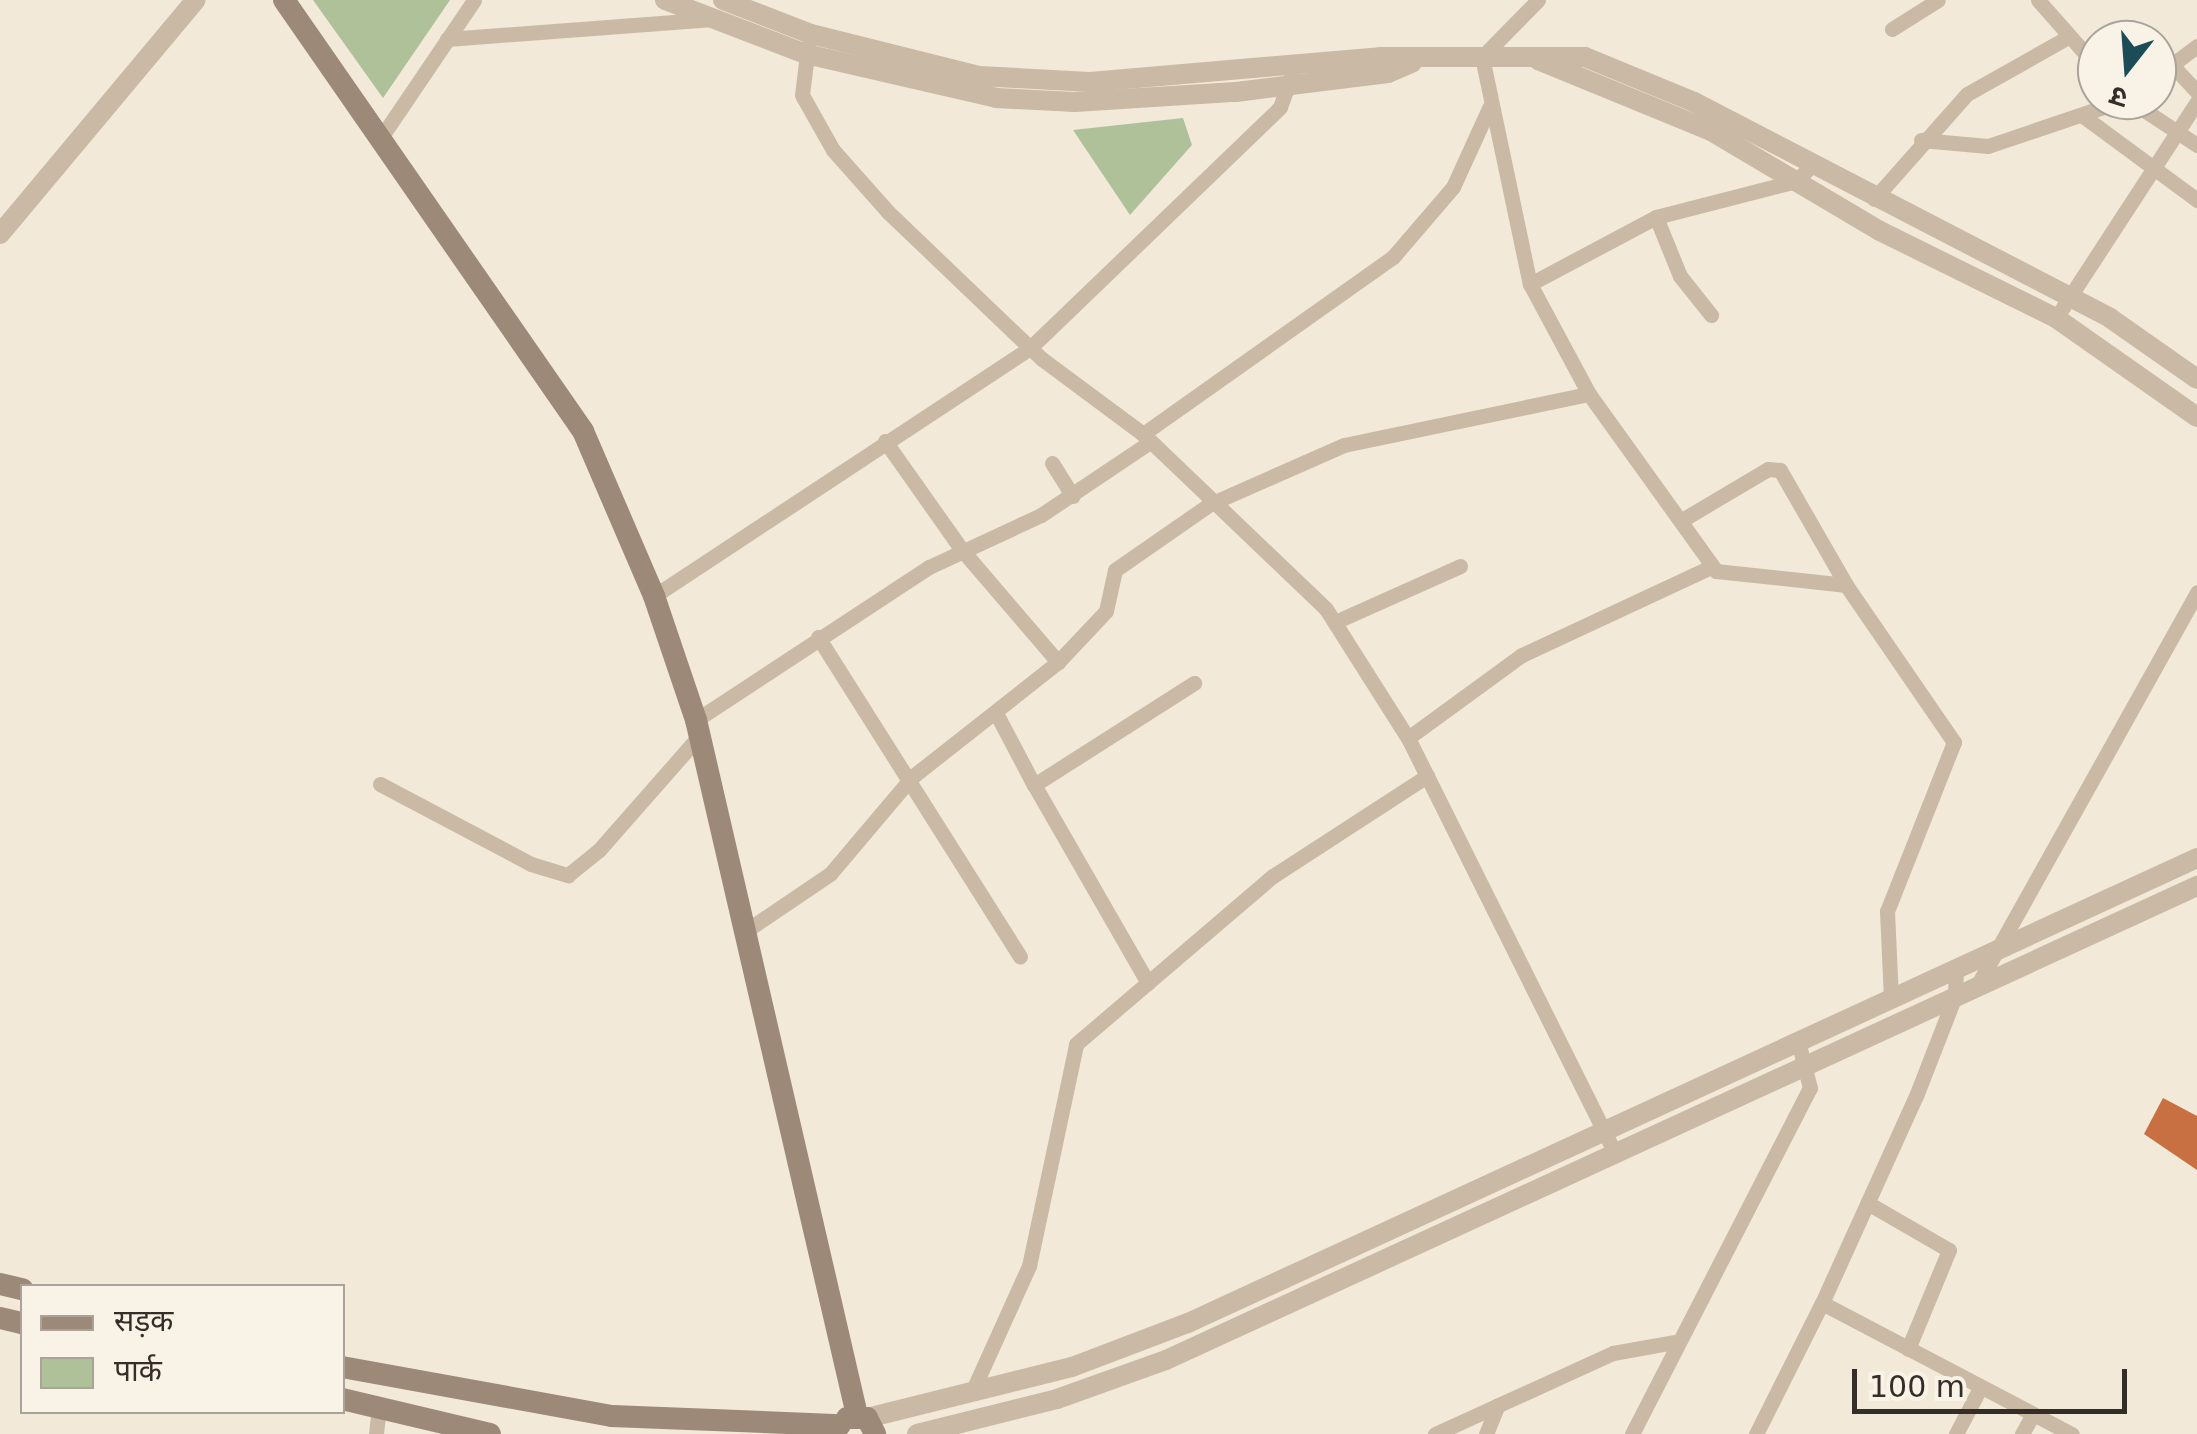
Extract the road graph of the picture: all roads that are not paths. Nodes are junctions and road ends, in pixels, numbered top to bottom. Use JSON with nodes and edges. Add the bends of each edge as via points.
{"nodes":[{"id":1,"x":196,"y":0,"type":"edge"},
{"id":2,"x":284,"y":0,"type":"edge"},
{"id":3,"x":474,"y":0,"type":"edge"},
{"id":4,"x":665,"y":0,"type":"edge"},
{"id":5,"x":723,"y":0,"type":"edge"},
{"id":6,"x":1538,"y":0,"type":"edge"},
{"id":7,"x":2038,"y":0,"type":"edge"},
{"id":8,"x":1936,"y":1,"type":"edge"},
{"id":9,"x":713,"y":20,"type":"junction"},
{"id":10,"x":1892,"y":30,"type":"dead end"},
{"id":11,"x":2068,"y":37,"type":"junction"},
{"id":12,"x":447,"y":40,"type":"junction"},
{"id":13,"x":808,"y":44,"type":"junction"},
{"id":14,"x":2077,"y":46,"type":"edge"},
{"id":15,"x":2197,"y":46,"type":"edge"},
{"id":16,"x":1482,"y":57,"type":"junction"},
{"id":17,"x":2177,"y":61,"type":"edge"},
{"id":18,"x":2177,"y":70,"type":"edge"},
{"id":19,"x":1290,"y":75,"type":"junction"},
{"id":20,"x":2197,"y":92,"type":"edge"},
{"id":21,"x":2197,"y":102,"type":"edge"},
{"id":22,"x":1490,"y":106,"type":"junction"},
{"id":23,"x":2077,"y":118,"type":"edge"},
{"id":24,"x":2088,"y":120,"type":"edge"},
{"id":25,"x":2158,"y":120,"type":"edge"},
{"id":26,"x":2180,"y":134,"type":"junction"},
{"id":27,"x":382,"y":136,"type":"junction"},
{"id":28,"x":1921,"y":140,"type":"junction"},
{"id":29,"x":2197,"y":146,"type":"edge"},
{"id":30,"x":2154,"y":170,"type":"junction"},
{"id":31,"x":1803,"y":174,"type":"junction"},
{"id":32,"x":1874,"y":199,"type":"junction"},
{"id":33,"x":2197,"y":200,"type":"edge"},
{"id":34,"x":1656,"y":217,"type":"junction"},
{"id":35,"x":0,"y":234,"type":"edge"},
{"id":36,"x":1530,"y":284,"type":"junction"},
{"id":37,"x":2069,"y":297,"type":"junction"},
{"id":38,"x":1711,"y":314,"type":"dead end"},
{"id":39,"x":2056,"y":318,"type":"junction"},
{"id":40,"x":1030,"y":348,"type":"junction"},
{"id":41,"x":2197,"y":379,"type":"edge"},
{"id":42,"x":1589,"y":394,"type":"junction"},
{"id":43,"x":2197,"y":416,"type":"edge"},
{"id":44,"x":1147,"y":438,"type":"junction"},
{"id":45,"x":886,"y":441,"type":"junction"},
{"id":46,"x":1052,"y":463,"type":"dead end"},
{"id":47,"x":1074,"y":496,"type":"junction"},
{"id":48,"x":1210,"y":504,"type":"junction"},
{"id":49,"x":1682,"y":520,"type":"junction"},
{"id":50,"x":962,"y":550,"type":"junction"},
{"id":51,"x":1460,"y":566,"type":"dead end"},
{"id":52,"x":1711,"y":567,"type":"junction"},
{"id":53,"x":1846,"y":585,"type":"junction"},
{"id":54,"x":2197,"y":592,"type":"edge"},
{"id":55,"x":654,"y":596,"type":"junction"},
{"id":56,"x":1335,"y":622,"type":"junction"},
{"id":57,"x":818,"y":638,"type":"junction"},
{"id":58,"x":1058,"y":662,"type":"junction"},
{"id":59,"x":1194,"y":683,"type":"dead end"},
{"id":60,"x":996,"y":714,"type":"junction"},
{"id":61,"x":698,"y":728,"type":"junction"},
{"id":62,"x":1408,"y":738,"type":"junction"},
{"id":63,"x":1427,"y":776,"type":"junction"},
{"id":64,"x":912,"y":777,"type":"junction"},
{"id":65,"x":380,"y":784,"type":"dead end"},
{"id":66,"x":1034,"y":785,"type":"junction"},
{"id":67,"x":2197,"y":858,"type":"edge"},
{"id":68,"x":2197,"y":886,"type":"edge"},
{"id":69,"x":746,"y":930,"type":"junction"},
{"id":70,"x":1989,"y":954,"type":"junction"},
{"id":71,"x":1020,"y":957,"type":"dead end"},
{"id":72,"x":1956,"y":968,"type":"junction"},
{"id":73,"x":1148,"y":983,"type":"junction"},
{"id":74,"x":1977,"y":986,"type":"junction"},
{"id":75,"x":1955,"y":996,"type":"junction"},
{"id":76,"x":1892,"y":999,"type":"junction"},
{"id":77,"x":1798,"y":1042,"type":"junction"},
{"id":78,"x":1808,"y":1063,"type":"junction"},
{"id":79,"x":1604,"y":1130,"type":"junction"},
{"id":80,"x":1616,"y":1155,"type":"junction"},
{"id":81,"x":1872,"y":1205,"type":"junction"},
{"id":82,"x":1822,"y":1302,"type":"junction"},
{"id":83,"x":1675,"y":1342,"type":"junction"},
{"id":84,"x":1908,"y":1349,"type":"junction"},
{"id":85,"x":345,"y":1368,"type":"edge"},
{"id":86,"x":1980,"y":1390,"type":"junction"},
{"id":87,"x":972,"y":1392,"type":"junction"},
{"id":88,"x":345,"y":1400,"type":"edge"},
{"id":89,"x":1498,"y":1405,"type":"junction"},
{"id":90,"x":378,"y":1407,"type":"junction"},
{"id":91,"x":2032,"y":1416,"type":"junction"},
{"id":92,"x":856,"y":1425,"type":"edge"},
{"id":93,"x":376,"y":1434,"type":"edge"},
{"id":94,"x":490,"y":1434,"type":"edge"},
{"id":95,"x":916,"y":1434,"type":"edge"},
{"id":96,"x":1435,"y":1434,"type":"edge"},
{"id":97,"x":1486,"y":1434,"type":"edge"},
{"id":98,"x":1632,"y":1434,"type":"edge"},
{"id":99,"x":1756,"y":1434,"type":"edge"},
{"id":100,"x":1956,"y":1434,"type":"edge"},
{"id":101,"x":2022,"y":1434,"type":"edge"},
{"id":102,"x":2072,"y":1434,"type":"edge"}],
"edges":[{"from":1,"to":35,"type":"street"},
{"from":2,"to":27,"type":"main road"},
{"from":3,"to":12,"type":"street"},
{"from":4,"to":9,"type":"street"},
{"from":5,"to":13,"type":"street"},
{"from":6,"to":16,"type":"street"},
{"from":7,"to":11,"type":"street"},
{"from":8,"to":10,"type":"street"},
{"from":9,"to":12,"type":"street"},
{"from":9,"to":13,"type":"street"},
{"from":11,"to":14,"type":"street"},
{"from":11,"to":28,"type":"street","via":[[1967,94]]},
{"from":12,"to":27,"type":"street"},
{"from":13,"to":19,"type":"street","via":[[998,77],[1090,82]]},
{"from":13,"to":40,"type":"street","via":[[802,95],[833,150]]},
{"from":15,"to":17,"type":"street"},
{"from":16,"to":19,"type":"street"},
{"from":16,"to":22,"type":"street"},
{"from":16,"to":31,"type":"street","via":[[1522,53],[1640,97]]},
{"from":18,"to":20,"type":"street"},
{"from":19,"to":40,"type":"street","via":[[1280,107]]},
{"from":21,"to":26,"type":"street"},
{"from":22,"to":36,"type":"street"},
{"from":22,"to":44,"type":"street","via":[[1452,188],[1393,257]]},
{"from":23,"to":28,"type":"street","via":[[1988,146]]},
{"from":24,"to":30,"type":"street"},
{"from":25,"to":26,"type":"street"},
{"from":26,"to":29,"type":"street"},
{"from":26,"to":30,"type":"street"},
{"from":27,"to":55,"type":"main road","via":[[583,431]]},
{"from":28,"to":32,"type":"street"},
{"from":30,"to":33,"type":"street"},
{"from":30,"to":37,"type":"street"},
{"from":31,"to":32,"type":"street"},
{"from":31,"to":34,"type":"street"},
{"from":31,"to":39,"type":"street"},
{"from":32,"to":37,"type":"street"},
{"from":34,"to":36,"type":"street"},
{"from":34,"to":38,"type":"street","via":[[1675,267]]},
{"from":36,"to":42,"type":"street"},
{"from":37,"to":39,"type":"street"},
{"from":37,"to":41,"type":"street"},
{"from":39,"to":43,"type":"street"},
{"from":40,"to":44,"type":"street"},
{"from":40,"to":45,"type":"street"},
{"from":42,"to":48,"type":"street","via":[[1344,445]]},
{"from":42,"to":49,"type":"street"},
{"from":44,"to":47,"type":"street"},
{"from":44,"to":48,"type":"street"},
{"from":45,"to":50,"type":"street"},
{"from":45,"to":55,"type":"street"},
{"from":46,"to":47,"type":"street"},
{"from":47,"to":50,"type":"street"},
{"from":48,"to":56,"type":"street"},
{"from":48,"to":58,"type":"street","via":[[1115,570],[1106,611]]},
{"from":49,"to":52,"type":"street"},
{"from":49,"to":53,"type":"street","via":[[1768,469],[1780,470]]},
{"from":50,"to":57,"type":"street"},
{"from":50,"to":58,"type":"street"},
{"from":51,"to":56,"type":"street"},
{"from":52,"to":53,"type":"street"},
{"from":52,"to":62,"type":"street","via":[[1522,655]]},
{"from":53,"to":76,"type":"street","via":[[1954,742],[1888,912]]},
{"from":54,"to":70,"type":"street"},
{"from":55,"to":61,"type":"main road"},
{"from":56,"to":62,"type":"street"},
{"from":57,"to":61,"type":"street"},
{"from":57,"to":64,"type":"street"},
{"from":58,"to":60,"type":"street"},
{"from":59,"to":66,"type":"street"},
{"from":60,"to":64,"type":"street"},
{"from":60,"to":66,"type":"street"},
{"from":61,"to":65,"type":"street","via":[[599,850],[568,875],[441,821]]},
{"from":61,"to":69,"type":"main road"},
{"from":62,"to":63,"type":"street"},
{"from":63,"to":73,"type":"street","via":[[1273,876]]},
{"from":63,"to":79,"type":"street"},
{"from":64,"to":69,"type":"street","via":[[830,874]]},
{"from":64,"to":71,"type":"street"},
{"from":66,"to":73,"type":"street"},
{"from":67,"to":70,"type":"street"},
{"from":68,"to":74,"type":"street"},
{"from":69,"to":92,"type":"main road"},
{"from":70,"to":72,"type":"street"},
{"from":70,"to":74,"type":"street"},
{"from":72,"to":75,"type":"street"},
{"from":72,"to":76,"type":"street"},
{"from":73,"to":87,"type":"street","via":[[1074,1050],[1029,1266]]},
{"from":74,"to":75,"type":"street"},
{"from":75,"to":78,"type":"street"},
{"from":75,"to":81,"type":"street"},
{"from":76,"to":77,"type":"street"},
{"from":77,"to":78,"type":"street"},
{"from":77,"to":79,"type":"street"},
{"from":78,"to":80,"type":"street"},
{"from":78,"to":83,"type":"street","via":[[1810,1088],[1789,1134]]},
{"from":79,"to":80,"type":"street"},
{"from":79,"to":87,"type":"street","via":[[1188,1323],[1072,1367]]},
{"from":80,"to":95,"type":"street","via":[[1166,1360],[1057,1399]]},
{"from":81,"to":82,"type":"street"},
{"from":81,"to":84,"type":"street","via":[[1949,1250]]},
{"from":82,"to":84,"type":"street"},
{"from":82,"to":99,"type":"street"},
{"from":83,"to":89,"type":"street","via":[[1613,1353]]},
{"from":83,"to":98,"type":"street"},
{"from":84,"to":86,"type":"street"},
{"from":85,"to":92,"type":"main road","via":[[612,1416]]},
{"from":86,"to":91,"type":"street"},
{"from":86,"to":100,"type":"street"},
{"from":87,"to":92,"type":"street"},
{"from":88,"to":90,"type":"main road"},
{"from":89,"to":96,"type":"street"},
{"from":89,"to":97,"type":"street"},
{"from":90,"to":93,"type":"street"},
{"from":90,"to":94,"type":"main road"},
{"from":91,"to":101,"type":"street"},
{"from":91,"to":102,"type":"street"}]}
